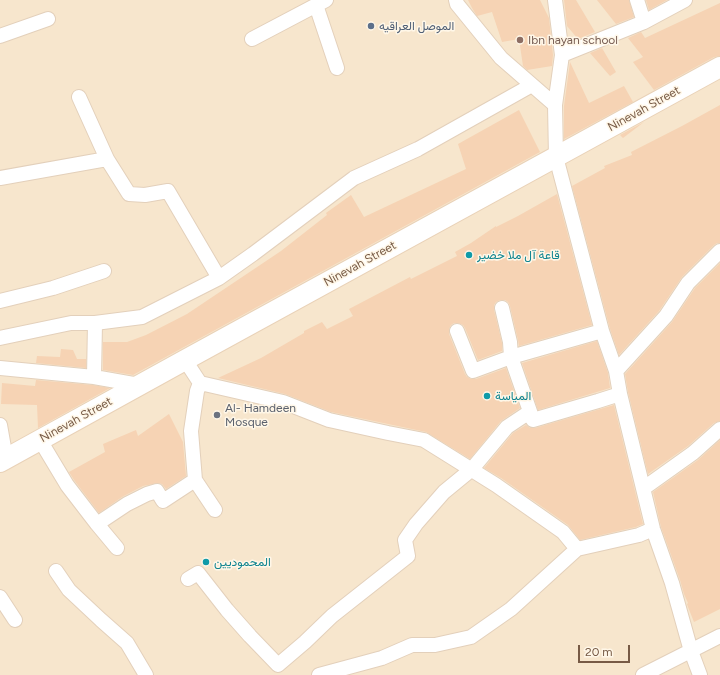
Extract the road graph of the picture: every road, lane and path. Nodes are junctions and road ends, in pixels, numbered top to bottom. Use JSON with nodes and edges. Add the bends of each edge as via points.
{"nodes":[{"id":1,"x":456,"y":0,"type":"edge"},
{"id":2,"x":555,"y":0,"type":"edge"},
{"id":3,"x":637,"y":0,"type":"edge"},
{"id":4,"x":684,"y":0,"type":"edge"},
{"id":5,"x":321,"y":3,"type":"edge"},
{"id":6,"x":48,"y":19,"type":"dead end"},
{"id":7,"x":644,"y":22,"type":"junction"},
{"id":8,"x":0,"y":36,"type":"edge"},
{"id":9,"x":252,"y":40,"type":"dead end"},
{"id":10,"x":562,"y":55,"type":"junction"},
{"id":11,"x":720,"y":67,"type":"edge"},
{"id":12,"x":337,"y":68,"type":"dead end"},
{"id":13,"x":532,"y":85,"type":"junction"},
{"id":14,"x":79,"y":97,"type":"dead end"},
{"id":15,"x":555,"y":105,"type":"junction"},
{"id":16,"x":556,"y":157,"type":"junction"},
{"id":17,"x":108,"y":159,"type":"junction"},
{"id":18,"x":0,"y":178,"type":"edge"},
{"id":19,"x":718,"y":255,"type":"edge"},
{"id":20,"x":104,"y":271,"type":"dead end"},
{"id":21,"x":219,"y":278,"type":"junction"},
{"id":22,"x":0,"y":301,"type":"edge"},
{"id":23,"x":502,"y":308,"type":"dead end"},
{"id":24,"x":95,"y":323,"type":"junction"},
{"id":25,"x":457,"y":330,"type":"dead end"},
{"id":26,"x":602,"y":331,"type":"junction"},
{"id":27,"x":0,"y":338,"type":"edge"},
{"id":28,"x":511,"y":357,"type":"junction"},
{"id":29,"x":185,"y":360,"type":"junction"},
{"id":30,"x":0,"y":368,"type":"edge"},
{"id":31,"x":616,"y":371,"type":"junction"},
{"id":32,"x":94,"y":377,"type":"junction"},
{"id":33,"x":200,"y":383,"type":"junction"},
{"id":34,"x":139,"y":385,"type":"junction"},
{"id":35,"x":620,"y":394,"type":"junction"},
{"id":36,"x":534,"y":420,"type":"junction"},
{"id":37,"x":0,"y":425,"type":"edge"},
{"id":38,"x":720,"y":429,"type":"edge"},
{"id":39,"x":40,"y":440,"type":"junction"},
{"id":40,"x":3,"y":461,"type":"edge"},
{"id":41,"x":472,"y":469,"type":"junction"},
{"id":42,"x":195,"y":480,"type":"junction"},
{"id":43,"x":644,"y":488,"type":"junction"},
{"id":44,"x":215,"y":510,"type":"dead end"},
{"id":45,"x":96,"y":524,"type":"junction"},
{"id":46,"x":653,"y":529,"type":"junction"},
{"id":47,"x":117,"y":548,"type":"dead end"},
{"id":48,"x":577,"y":549,"type":"junction"},
{"id":49,"x":56,"y":571,"type":"dead end"},
{"id":50,"x":188,"y":579,"type":"dead end"},
{"id":51,"x":0,"y":597,"type":"edge"},
{"id":52,"x":15,"y":620,"type":"dead end"},
{"id":53,"x":720,"y":636,"type":"edge"},
{"id":54,"x":692,"y":651,"type":"junction"},
{"id":55,"x":146,"y":675,"type":"edge"},
{"id":56,"x":319,"y":675,"type":"edge"},
{"id":57,"x":642,"y":675,"type":"edge"},
{"id":58,"x":700,"y":675,"type":"edge"}],
"edges":[{"from":1,"to":13,"type":"street","via":[[501,58]]},
{"from":2,"to":10,"type":"street"},
{"from":3,"to":7,"type":"street"},
{"from":4,"to":7,"type":"street"},
{"from":5,"to":9,"type":"street"},
{"from":5,"to":12,"type":"street"},
{"from":6,"to":8,"type":"street"},
{"from":7,"to":10,"type":"street"},
{"from":10,"to":15,"type":"street"},
{"from":11,"to":16,"type":"main road","name":"Ninevah Street"},
{"from":13,"to":15,"type":"street"},
{"from":13,"to":21,"type":"street","via":[[418,149],[354,178]]},
{"from":14,"to":17,"type":"street"},
{"from":15,"to":16,"type":"street"},
{"from":16,"to":26,"type":"street"},
{"from":16,"to":29,"type":"main road","name":"Ninevah Street"},
{"from":17,"to":18,"type":"street"},
{"from":17,"to":21,"type":"street","via":[[129,194],[145,195],[168,191]]},
{"from":19,"to":31,"type":"street","via":[[688,283],[666,316]]},
{"from":20,"to":22,"type":"street","via":[[53,288]]},
{"from":21,"to":24,"type":"street","via":[[142,317]]},
{"from":23,"to":28,"type":"street"},
{"from":24,"to":27,"type":"street","via":[[71,323]]},
{"from":24,"to":32,"type":"street"},
{"from":25,"to":28,"type":"street","via":[[474,371]]},
{"from":26,"to":28,"type":"street"},
{"from":26,"to":31,"type":"street"},
{"from":28,"to":36,"type":"street"},
{"from":29,"to":33,"type":"street"},
{"from":29,"to":34,"type":"main road","name":"Ninevah Street"},
{"from":30,"to":32,"type":"street"},
{"from":31,"to":35,"type":"street"},
{"from":32,"to":34,"type":"street"},
{"from":33,"to":41,"type":"street","via":[[283,402],[329,420],[424,440]]},
{"from":33,"to":42,"type":"street","via":[[191,431]]},
{"from":34,"to":39,"type":"main road","name":"Ninevah Street"},
{"from":35,"to":36,"type":"street"},
{"from":35,"to":43,"type":"street"},
{"from":36,"to":41,"type":"street","via":[[528,413],[507,427]]},
{"from":37,"to":40,"type":"street"},
{"from":38,"to":43,"type":"street","via":[[693,453]]},
{"from":39,"to":40,"type":"main road","name":"Ninevah Street"},
{"from":39,"to":45,"type":"street","via":[[67,485]]},
{"from":41,"to":48,"type":"street","via":[[563,532]]},
{"from":41,"to":50,"type":"street","via":[[444,492],[416,524],[405,540],[408,556],[332,616],[278,665],[227,610],[198,573]]},
{"from":42,"to":44,"type":"street"},
{"from":42,"to":45,"type":"street","via":[[163,501],[157,491],[147,494]]},
{"from":43,"to":46,"type":"street"},
{"from":45,"to":47,"type":"street"},
{"from":46,"to":48,"type":"street","via":[[639,535]]},
{"from":46,"to":54,"type":"street"},
{"from":48,"to":56,"type":"street","via":[[511,609],[471,636],[435,645],[412,645],[382,658]]},
{"from":49,"to":55,"type":"street","via":[[69,590],[128,643]]},
{"from":51,"to":52,"type":"street"},
{"from":53,"to":54,"type":"street"},
{"from":54,"to":57,"type":"street"},
{"from":54,"to":58,"type":"street"}]}
